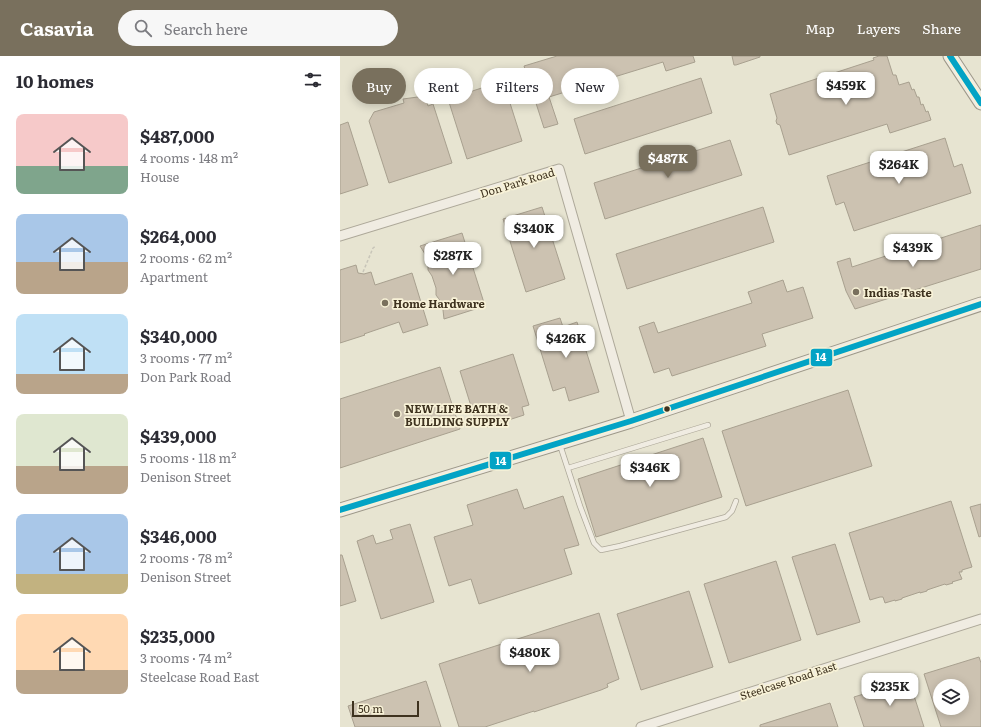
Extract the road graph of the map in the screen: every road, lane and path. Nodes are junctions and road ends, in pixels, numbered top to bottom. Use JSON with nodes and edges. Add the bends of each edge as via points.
{"nodes":[{"id":1,"x":950,"y":56,"type":"edge"},
{"id":2,"x":981,"y":103,"type":"edge"},
{"id":3,"x":340,"y":236,"type":"edge"},
{"id":4,"x":376,"y":246,"type":"dead end"},
{"id":5,"x":364,"y":272,"type":"dead end"},
{"id":6,"x":981,"y":304,"type":"edge"},
{"id":7,"x":631,"y":421,"type":"junction"},
{"id":8,"x":708,"y":425,"type":"dead end"},
{"id":9,"x":559,"y":443,"type":"junction"},
{"id":10,"x":568,"y":468,"type":"junction"},
{"id":11,"x":736,"y":501,"type":"dead end"},
{"id":12,"x":340,"y":510,"type":"edge"},
{"id":13,"x":981,"y":619,"type":"edge"},
{"id":14,"x":641,"y":727,"type":"edge"}],
"edges":[{"from":1,"to":2,"type":"street"},
{"from":3,"to":7,"type":"street","name":"Don Park Road","via":[[559,169]]},
{"from":4,"to":5,"type":"path"},
{"from":6,"to":7,"type":"street"},
{"from":7,"to":9,"type":"street"},
{"from":8,"to":10,"type":"lane"},
{"from":9,"to":10,"type":"lane"},
{"from":9,"to":12,"type":"street"},
{"from":10,"to":11,"type":"lane","via":[[594,543],[601,550],[726,517]]},
{"from":13,"to":14,"type":"street","name":"Steelcase Road East"}]}
